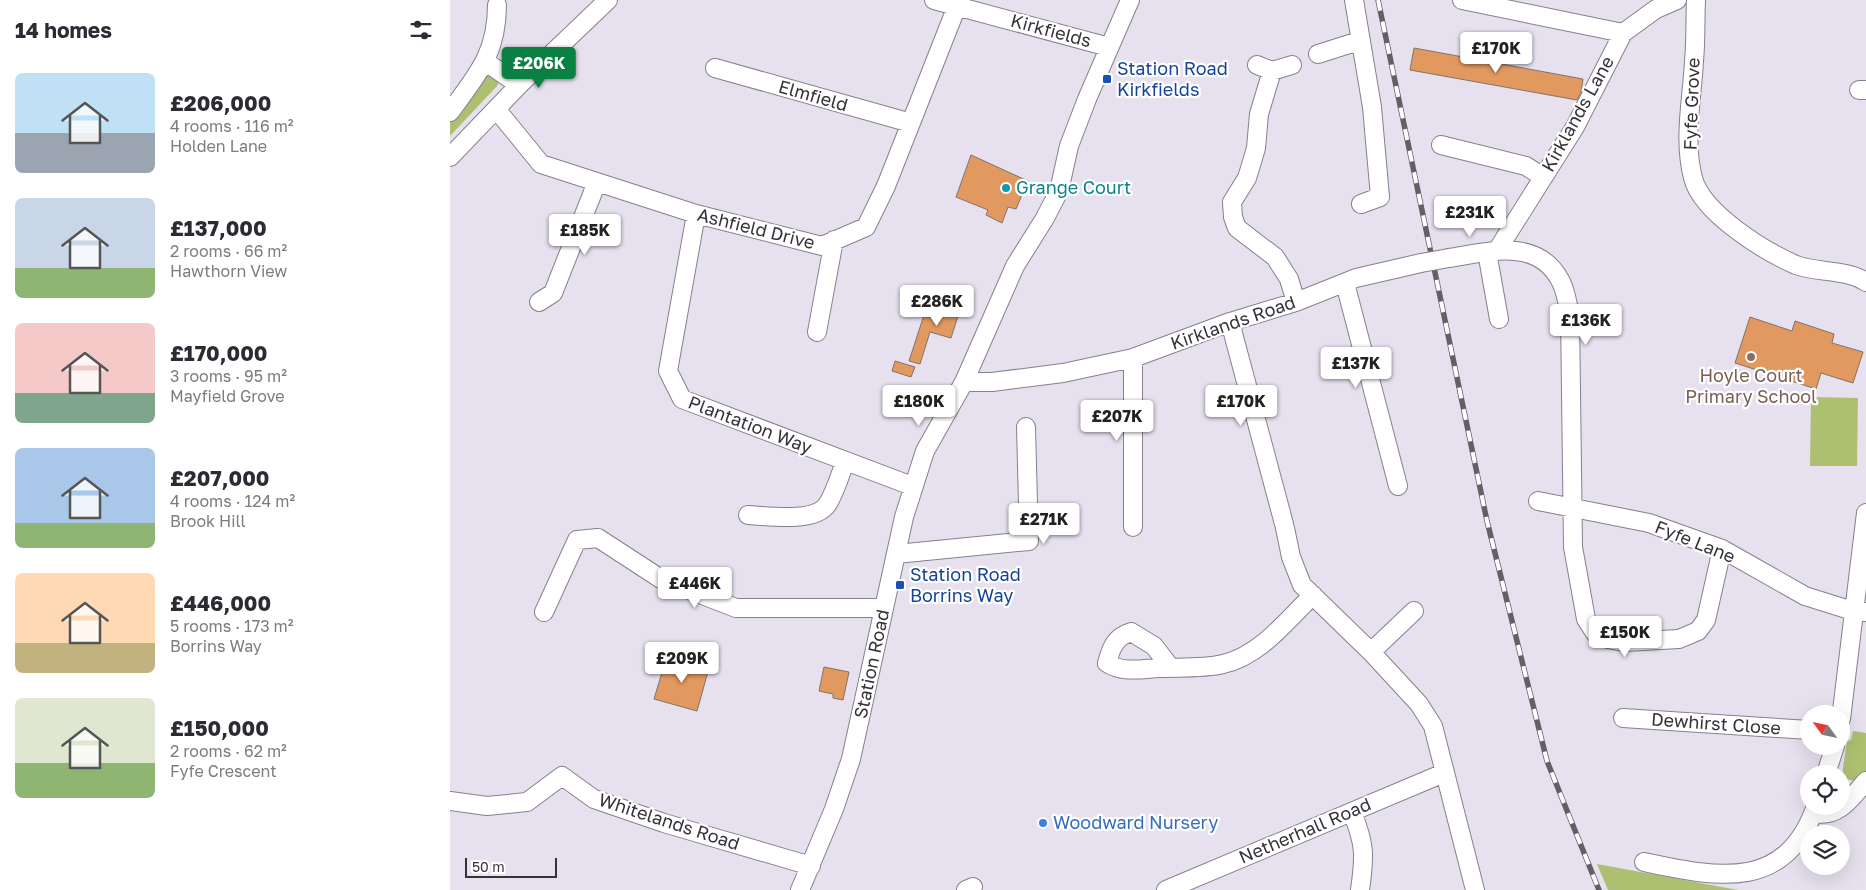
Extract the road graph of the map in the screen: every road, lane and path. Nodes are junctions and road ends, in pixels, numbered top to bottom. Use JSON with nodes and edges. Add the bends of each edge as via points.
{"nodes":[{"id":1,"x":608,"y":0,"type":"edge"},
{"id":2,"x":934,"y":0,"type":"edge"},
{"id":3,"x":1130,"y":0,"type":"edge"},
{"id":4,"x":1354,"y":0,"type":"edge"},
{"id":5,"x":1462,"y":0,"type":"edge"},
{"id":6,"x":1677,"y":0,"type":"edge"},
{"id":7,"x":1696,"y":0,"type":"edge"},
{"id":8,"x":497,"y":6,"type":"dead end"},
{"id":9,"x":957,"y":6,"type":"junction"},
{"id":10,"x":1624,"y":33,"type":"junction"},
{"id":11,"x":1359,"y":41,"type":"junction"},
{"id":12,"x":1109,"y":47,"type":"junction"},
{"id":13,"x":1318,"y":54,"type":"dead end"},
{"id":14,"x":486,"y":62,"type":"junction"},
{"id":15,"x":1292,"y":65,"type":"dead end"},
{"id":16,"x":715,"y":68,"type":"dead end"},
{"id":17,"x":519,"y":85,"type":"junction"},
{"id":18,"x":497,"y":110,"type":"junction"},
{"id":19,"x":450,"y":112,"type":"edge"},
{"id":20,"x":911,"y":123,"type":"junction"},
{"id":21,"x":1441,"y":146,"type":"dead end"},
{"id":22,"x":450,"y":157,"type":"edge"},
{"id":23,"x":1544,"y":177,"type":"junction"},
{"id":24,"x":597,"y":182,"type":"junction"},
{"id":25,"x":1361,"y":204,"type":"dead end"},
{"id":26,"x":696,"y":214,"type":"junction"},
{"id":27,"x":834,"y":240,"type":"junction"},
{"id":28,"x":1493,"y":250,"type":"junction"},
{"id":29,"x":1866,"y":280,"type":"edge"},
{"id":30,"x":1345,"y":283,"type":"junction"},
{"id":31,"x":539,"y":302,"type":"dead end"},
{"id":32,"x":1296,"y":302,"type":"junction"},
{"id":33,"x":1499,"y":319,"type":"dead end"},
{"id":34,"x":1230,"y":322,"type":"junction"},
{"id":35,"x":817,"y":332,"type":"dead end"},
{"id":36,"x":1133,"y":358,"type":"junction"},
{"id":37,"x":964,"y":382,"type":"junction"},
{"id":38,"x":1026,"y":427,"type":"dead end"},
{"id":39,"x":845,"y":462,"type":"junction"},
{"id":40,"x":912,"y":486,"type":"junction"},
{"id":41,"x":1399,"y":486,"type":"dead end"},
{"id":42,"x":1538,"y":501,"type":"dead end"},
{"id":43,"x":1573,"y":510,"type":"junction"},
{"id":44,"x":1866,"y":513,"type":"edge"},
{"id":45,"x":748,"y":515,"type":"dead end"},
{"id":46,"x":1133,"y":527,"type":"dead end"},
{"id":47,"x":1722,"y":549,"type":"junction"},
{"id":48,"x":896,"y":554,"type":"junction"},
{"id":49,"x":1314,"y":595,"type":"junction"},
{"id":50,"x":884,"y":608,"type":"junction"},
{"id":51,"x":1414,"y":611,"type":"dead end"},
{"id":52,"x":544,"y":612,"type":"dead end"},
{"id":53,"x":1861,"y":612,"type":"edge"},
{"id":54,"x":1372,"y":652,"type":"junction"},
{"id":55,"x":1171,"y":668,"type":"junction"},
{"id":56,"x":1844,"y":705,"type":"edge"},
{"id":57,"x":1623,"y":718,"type":"dead end"},
{"id":58,"x":1800,"y":729,"type":"edge"},
{"id":59,"x":1444,"y":773,"type":"junction"},
{"id":60,"x":1866,"y":781,"type":"edge"},
{"id":61,"x":1850,"y":798,"type":"edge"},
{"id":62,"x":450,"y":801,"type":"edge"},
{"id":63,"x":1352,"y":812,"type":"junction"},
{"id":64,"x":1812,"y":815,"type":"edge"},
{"id":65,"x":1644,"y":862,"type":"dead end"},
{"id":66,"x":811,"y":866,"type":"junction"},
{"id":67,"x":800,"y":890,"type":"edge"},
{"id":68,"x":1166,"y":890,"type":"edge"},
{"id":69,"x":1360,"y":890,"type":"edge"},
{"id":70,"x":1475,"y":890,"type":"edge"}],
"edges":[{"from":1,"to":17,"type":"street"},
{"from":2,"to":9,"type":"street","name":"Kirkfields"},
{"from":3,"to":12,"type":"street","name":"Station Road"},
{"from":4,"to":11,"type":"street"},
{"from":5,"to":10,"type":"street"},
{"from":6,"to":10,"type":"street","name":"Kirklands Lane","via":[[1656,9]]},
{"from":7,"to":29,"type":"street","name":"Fyfe Grove","via":[[1687,134],[1693,180],[1705,200],[1720,217],[1744,234],[1797,265]]},
{"from":8,"to":14,"type":"street","via":[[497,28]]},
{"from":9,"to":12,"type":"street","name":"Kirkfields"},
{"from":9,"to":20,"type":"street","name":"Ashfield Drive"},
{"from":10,"to":23,"type":"street","name":"Kirklands Lane","via":[[1575,127]]},
{"from":11,"to":13,"type":"street"},
{"from":11,"to":25,"type":"street","via":[[1372,107],[1380,197]]},
{"from":12,"to":37,"type":"street","name":"Station Road","via":[[1069,146],[1059,191],[1016,266]]},
{"from":14,"to":17,"type":"street"},
{"from":14,"to":19,"type":"street"},
{"from":15,"to":32,"type":"street","via":[[1265,68],[1256,148],[1247,178],[1232,202],[1237,228],[1275,257],[1289,278]]},
{"from":16,"to":20,"type":"street","name":"Elmfield"},
{"from":17,"to":18,"type":"street"},
{"from":18,"to":22,"type":"street"},
{"from":18,"to":24,"type":"street","name":"Ashfield Drive","via":[[542,164]]},
{"from":20,"to":27,"type":"street","name":"Ashfield Drive","via":[[866,226]]},
{"from":21,"to":23,"type":"street","via":[[1526,166]]},
{"from":23,"to":28,"type":"street","name":"Kirklands Lane"},
{"from":24,"to":26,"type":"street","name":"Ashfield Drive"},
{"from":24,"to":31,"type":"street","via":[[553,294]]},
{"from":26,"to":27,"type":"street","name":"Ashfield Drive","via":[[822,246]]},
{"from":26,"to":39,"type":"street","name":"Plantation Way","via":[[668,371],[682,399]]},
{"from":27,"to":35,"type":"street"},
{"from":28,"to":30,"type":"street","name":"Kirklands Road","bridge":true,"via":[[1421,263]]},
{"from":28,"to":33,"type":"street"},
{"from":28,"to":43,"type":"street","name":"Kirklands Road","via":[[1535,254],[1552,267],[1562,282],[1570,314]]},
{"from":30,"to":32,"type":"street","name":"Kirklands Road"},
{"from":30,"to":41,"type":"street"},
{"from":32,"to":34,"type":"street","name":"Kirklands Road"},
{"from":34,"to":36,"type":"street","name":"Kirklands Road"},
{"from":34,"to":49,"type":"street","via":[[1291,557],[1302,585]]},
{"from":36,"to":37,"type":"street","name":"Kirklands Road","via":[[1063,373],[992,382]]},
{"from":36,"to":46,"type":"street"},
{"from":37,"to":40,"type":"street","name":"Station Road","via":[[925,451]]},
{"from":38,"to":48,"type":"street","via":[[1029,541]]},
{"from":39,"to":40,"type":"street","name":"Plantation Way"},
{"from":39,"to":45,"type":"street","via":[[826,506],[816,514]]},
{"from":40,"to":48,"type":"street","name":"Station Road"},
{"from":42,"to":43,"type":"street","name":"Fyfe Lane"},
{"from":43,"to":47,"type":"street","name":"Fyfe Lane","via":[[1649,523]]},
{"from":43,"to":47,"type":"street","name":"Kirklands Road","via":[[1574,547],[1586,619],[1595,633],[1608,639],[1624,642],[1679,639],[1698,631],[1706,620]]},
{"from":44,"to":53,"type":"street"},
{"from":47,"to":53,"type":"street","name":"Fyfe Lane","via":[[1805,596]]},
{"from":48,"to":50,"type":"street","name":"Station Road"},
{"from":49,"to":54,"type":"street"},
{"from":49,"to":55,"type":"street","via":[[1241,659],[1222,665]]},
{"from":50,"to":52,"type":"street","via":[[736,608],[661,579],[598,538],[578,540]]},
{"from":50,"to":66,"type":"street","name":"Station Road","via":[[851,759]]},
{"from":51,"to":54,"type":"street"},
{"from":53,"to":56,"type":"street"},
{"from":54,"to":59,"type":"street","via":[[1419,704],[1433,726]]},
{"from":55,"to":55,"type":"street","via":[[1126,670],[1103,666],[1116,641],[1131,632],[1154,646]]},
{"from":57,"to":58,"type":"street","name":"Dewhirst Close"},
{"from":59,"to":63,"type":"street","name":"Netherhall Road"},
{"from":59,"to":70,"type":"street"},
{"from":60,"to":61,"type":"street"},
{"from":62,"to":66,"type":"street","name":"Whitelands Road","via":[[488,806],[527,802],[562,776],[594,799]]},
{"from":63,"to":68,"type":"street","name":"Netherhall Road"},
{"from":63,"to":69,"type":"street","via":[[1362,838],[1365,858]]},
{"from":64,"to":65,"type":"street","via":[[1794,852],[1764,876],[1722,879]]},
{"from":66,"to":67,"type":"street","name":"Station Road"}]}
